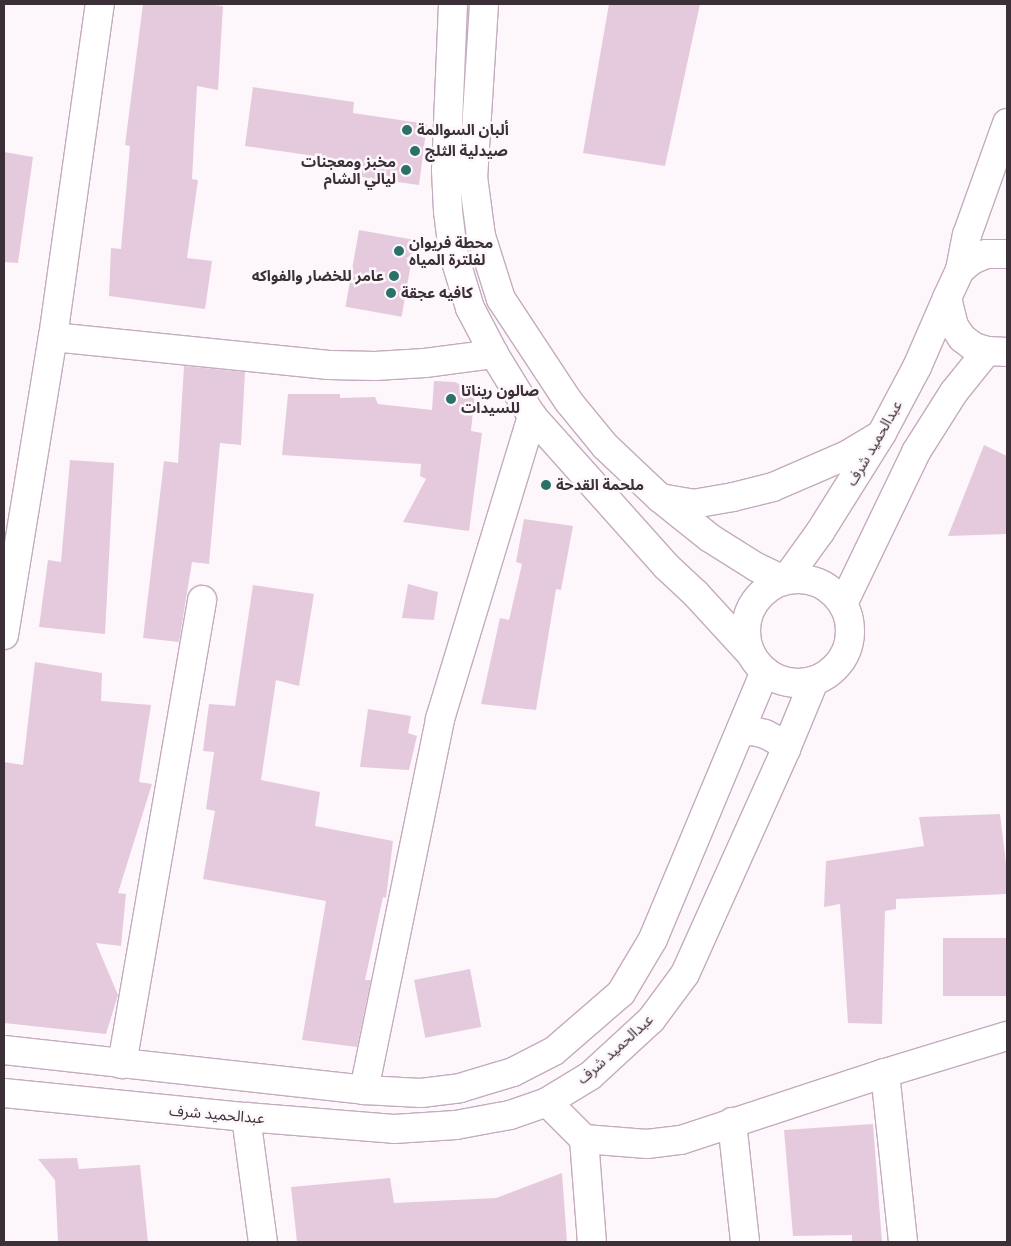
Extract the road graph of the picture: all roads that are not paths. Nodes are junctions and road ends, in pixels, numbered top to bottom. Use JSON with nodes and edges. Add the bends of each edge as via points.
{"nodes":[{"id":1,"x":100,"y":4,"type":"edge"},
{"id":2,"x":453,"y":4,"type":"edge"},
{"id":3,"x":484,"y":4,"type":"edge"},
{"id":4,"x":1007,"y":124,"type":"edge"},
{"id":5,"x":1007,"y":254,"type":"edge"},
{"id":6,"x":960,"y":270,"type":"junction"},
{"id":7,"x":947,"y":298,"type":"junction"},
{"id":8,"x":53,"y":337,"type":"junction"},
{"id":9,"x":997,"y":351,"type":"edge"},
{"id":10,"x":494,"y":354,"type":"junction"},
{"id":11,"x":532,"y":416,"type":"junction"},
{"id":12,"x":882,"y":434,"type":"junction"},
{"id":13,"x":660,"y":498,"type":"junction"},
{"id":14,"x":785,"y":580,"type":"junction"},
{"id":15,"x":202,"y":600,"type":"dead end"},
{"id":16,"x":843,"y":604,"type":"junction"},
{"id":17,"x":4,"y":635,"type":"edge"},
{"id":18,"x":758,"y":662,"type":"junction"},
{"id":19,"x":814,"y":681,"type":"junction"},
{"id":20,"x":740,"y":732,"type":"junction"},
{"id":21,"x":786,"y":749,"type":"junction"},
{"id":22,"x":1007,"y":1036,"type":"edge"},
{"id":23,"x":4,"y":1050,"type":"edge"},
{"id":24,"x":122,"y":1064,"type":"junction"},
{"id":25,"x":885,"y":1073,"type":"junction"},
{"id":26,"x":364,"y":1090,"type":"junction"},
{"id":27,"x":4,"y":1094,"type":"edge"},
{"id":28,"x":546,"y":1102,"type":"junction"},
{"id":29,"x":246,"y":1117,"type":"junction"},
{"id":30,"x":732,"y":1122,"type":"junction"},
{"id":31,"x":584,"y":1139,"type":"junction"},
{"id":32,"x":263,"y":1242,"type":"edge"},
{"id":33,"x":592,"y":1242,"type":"edge"},
{"id":34,"x":745,"y":1242,"type":"edge"},
{"id":35,"x":904,"y":1242,"type":"edge"}],
"edges":[{"from":1,"to":8,"type":"street"},
{"from":2,"to":10,"type":"street","via":[[446,170],[452,244],[470,308]]},
{"from":3,"to":13,"type":"street","via":[[473,177],[481,236],[501,299],[568,402],[605,446]]},
{"from":4,"to":6,"type":"street","name":"عبدالحميد شرف","via":[[967,235]]},
{"from":5,"to":6,"type":"street","via":[[986,254]]},
{"from":6,"to":7,"type":"street","name":"عبدالحميد شرف"},
{"from":7,"to":9,"type":"street","via":[[954,326],[962,338],[974,346]]},
{"from":7,"to":12,"type":"street","name":"عبدالحميد شرف","via":[[917,367]]},
{"from":8,"to":10,"type":"street","via":[[375,366]]},
{"from":8,"to":17,"type":"street"},
{"from":9,"to":16,"type":"street","via":[[954,392],[916,452]]},
{"from":10,"to":11,"type":"street"},
{"from":11,"to":18,"type":"street","via":[[666,566]]},
{"from":11,"to":26,"type":"street","via":[[440,719]]},
{"from":12,"to":13,"type":"street","via":[[847,455],[773,486],[693,504]]},
{"from":12,"to":14,"type":"street","name":"عبدالحميد شرف","via":[[820,532]]},
{"from":13,"to":14,"type":"street","via":[[710,538],[756,568]]},
{"from":14,"to":16,"type":"street","via":[[813,580],[835,593]]},
{"from":14,"to":18,"type":"street","via":[[770,586],[750,609],[746,631]]},
{"from":15,"to":24,"type":"street"},
{"from":16,"to":19,"type":"street","via":[[849,616],[849,643],[836,667]]},
{"from":18,"to":19,"type":"street","via":[[776,678],[788,682]]},
{"from":18,"to":20,"type":"street"},
{"from":19,"to":21,"type":"street","name":"عبدالحميد شرف"},
{"from":20,"to":21,"type":"street","via":[[765,734]]},
{"from":20,"to":26,"type":"street","via":[[653,939],[621,993],[554,1051],[513,1072],[460,1088],[421,1093]]},
{"from":21,"to":28,"type":"street","name":"عبدالحميد شرف","via":[[685,974],[650,1020],[590,1076]]},
{"from":22,"to":25,"type":"street"},
{"from":23,"to":24,"type":"street"},
{"from":24,"to":26,"type":"street"},
{"from":25,"to":30,"type":"street"},
{"from":25,"to":35,"type":"street"},
{"from":27,"to":29,"type":"street","name":"عبدالحميد شرف"},
{"from":28,"to":29,"type":"street","name":"عبدالحميد شرف","via":[[510,1115],[456,1125],[394,1129]]},
{"from":28,"to":31,"type":"street"},
{"from":29,"to":32,"type":"street"},
{"from":30,"to":31,"type":"street","via":[[681,1140],[647,1144]]},
{"from":30,"to":34,"type":"street"},
{"from":31,"to":33,"type":"street"}]}
